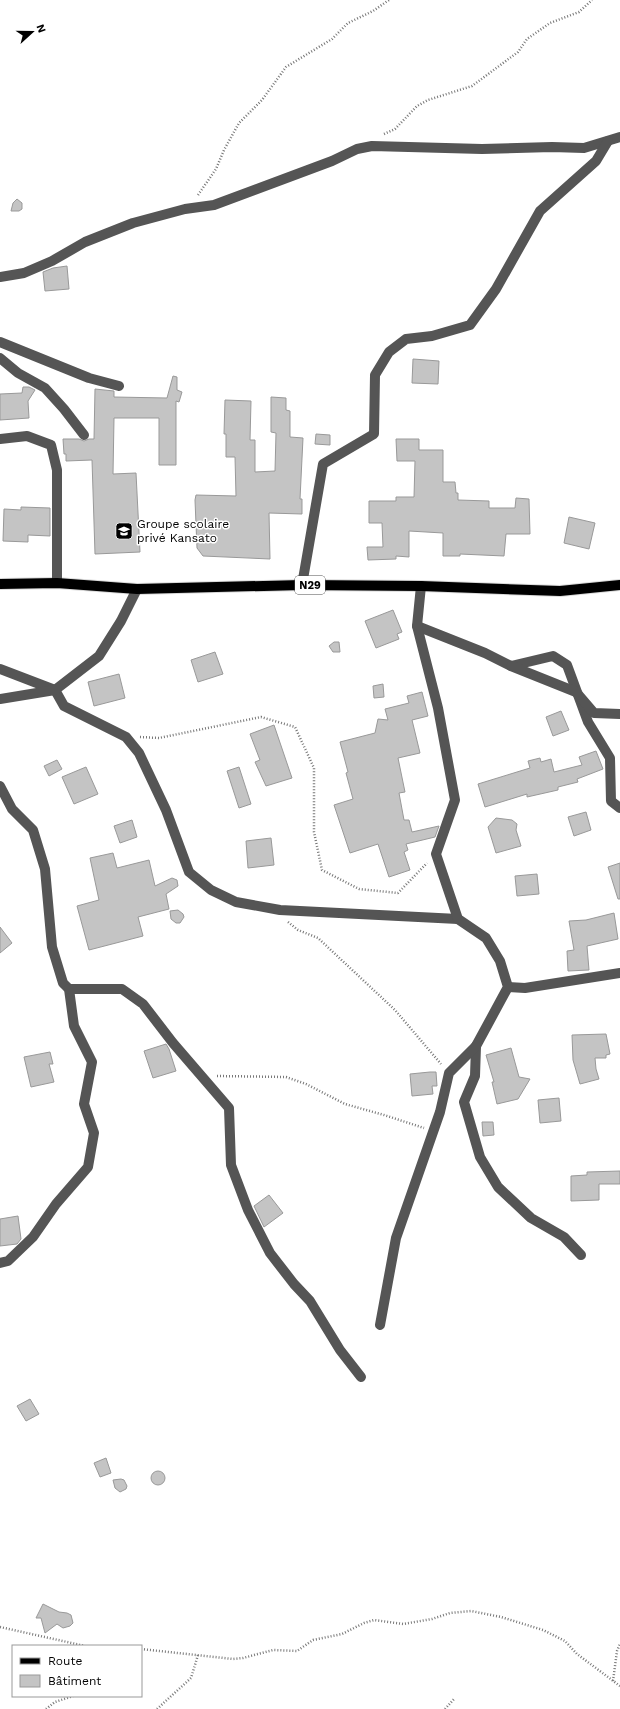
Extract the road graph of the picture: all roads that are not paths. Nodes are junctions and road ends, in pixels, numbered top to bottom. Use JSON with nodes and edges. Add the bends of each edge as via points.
{"nodes":[{"id":1,"x":620,"y":137,"type":"edge"},
{"id":2,"x":608,"y":141,"type":"junction"},
{"id":3,"x":0,"y":277,"type":"edge"},
{"id":4,"x":0,"y":342,"type":"edge"},
{"id":5,"x":0,"y":358,"type":"edge"},
{"id":6,"x":119,"y":386,"type":"dead end"},
{"id":7,"x":84,"y":435,"type":"dead end"},
{"id":8,"x":0,"y":439,"type":"edge"},
{"id":9,"x":57,"y":583,"type":"junction"},
{"id":10,"x":0,"y":584,"type":"edge"},
{"id":11,"x":302,"y":585,"type":"junction"},
{"id":12,"x":620,"y":585,"type":"edge"},
{"id":13,"x":421,"y":586,"type":"junction"},
{"id":14,"x":137,"y":589,"type":"junction"},
{"id":15,"x":417,"y":626,"type":"junction"},
{"id":16,"x":511,"y":666,"type":"junction"},
{"id":17,"x":0,"y":669,"type":"edge"},
{"id":18,"x":55,"y":690,"type":"junction"},
{"id":19,"x":576,"y":692,"type":"junction"},
{"id":20,"x":0,"y":699,"type":"edge"},
{"id":21,"x":620,"y":714,"type":"edge"},
{"id":22,"x":0,"y":786,"type":"edge"},
{"id":23,"x":620,"y":808,"type":"edge"},
{"id":24,"x":458,"y":919,"type":"junction"},
{"id":25,"x":620,"y":973,"type":"edge"},
{"id":26,"x":508,"y":987,"type":"junction"},
{"id":27,"x":69,"y":989,"type":"junction"},
{"id":28,"x":476,"y":1046,"type":"junction"},
{"id":29,"x":581,"y":1255,"type":"dead end"},
{"id":30,"x":0,"y":1263,"type":"edge"},
{"id":31,"x":380,"y":1325,"type":"dead end"},
{"id":32,"x":361,"y":1377,"type":"dead end"}],
"edges":[{"from":1,"to":2,"type":"street"},
{"from":2,"to":3,"type":"street","via":[[584,148],[372,146],[357,149],[332,161],[214,205],[185,208],[133,223],[85,242],[24,273]]},
{"from":2,"to":11,"type":"street","via":[[596,161],[540,211],[496,289],[470,325],[432,336],[406,339],[389,352],[379,366],[375,375],[374,434],[323,464]]},
{"from":4,"to":6,"type":"street","via":[[89,378]]},
{"from":5,"to":7,"type":"street","via":[[18,373],[45,388]]},
{"from":8,"to":9,"type":"street","via":[[27,436],[51,445],[57,470]]},
{"from":9,"to":10,"type":"main road","number":"N29"},
{"from":9,"to":14,"type":"main road","number":"N29"},
{"from":11,"to":13,"type":"main road","number":"N29"},
{"from":11,"to":14,"type":"main road","number":"N29"},
{"from":12,"to":13,"type":"main road","number":"N29","via":[[560,591]]},
{"from":13,"to":15,"type":"street"},
{"from":14,"to":18,"type":"street","via":[[99,656]]},
{"from":15,"to":16,"type":"street"},
{"from":15,"to":24,"type":"street","via":[[438,708],[455,800],[436,854]]},
{"from":16,"to":19,"type":"street"},
{"from":16,"to":19,"type":"street","via":[[553,656],[566,664]]},
{"from":17,"to":18,"type":"street"},
{"from":18,"to":20,"type":"street"},
{"from":18,"to":24,"type":"street","via":[[64,706],[126,737],[139,754],[166,810],[189,872],[211,890],[236,902],[280,910]]},
{"from":19,"to":21,"type":"street","via":[[594,713]]},
{"from":19,"to":23,"type":"street","via":[[588,722],[610,758],[611,801]]},
{"from":22,"to":27,"type":"street","via":[[12,809],[33,830],[45,869],[52,947],[63,983]]},
{"from":24,"to":26,"type":"street","via":[[486,938],[500,961]]},
{"from":25,"to":26,"type":"street","via":[[525,988]]},
{"from":26,"to":28,"type":"street"},
{"from":27,"to":30,"type":"street","via":[[74,1026],[92,1062],[84,1104],[94,1133],[88,1167],[56,1204],[33,1237],[8,1261]]},
{"from":27,"to":32,"type":"street","via":[[122,989],[143,1004],[173,1044],[228,1108],[231,1165],[248,1210],[270,1253],[310,1301],[340,1350]]},
{"from":28,"to":29,"type":"street","via":[[475,1076],[464,1102],[480,1157],[498,1187],[531,1218],[564,1237]]},
{"from":28,"to":31,"type":"street","via":[[449,1073],[440,1112],[396,1238]]}]}
